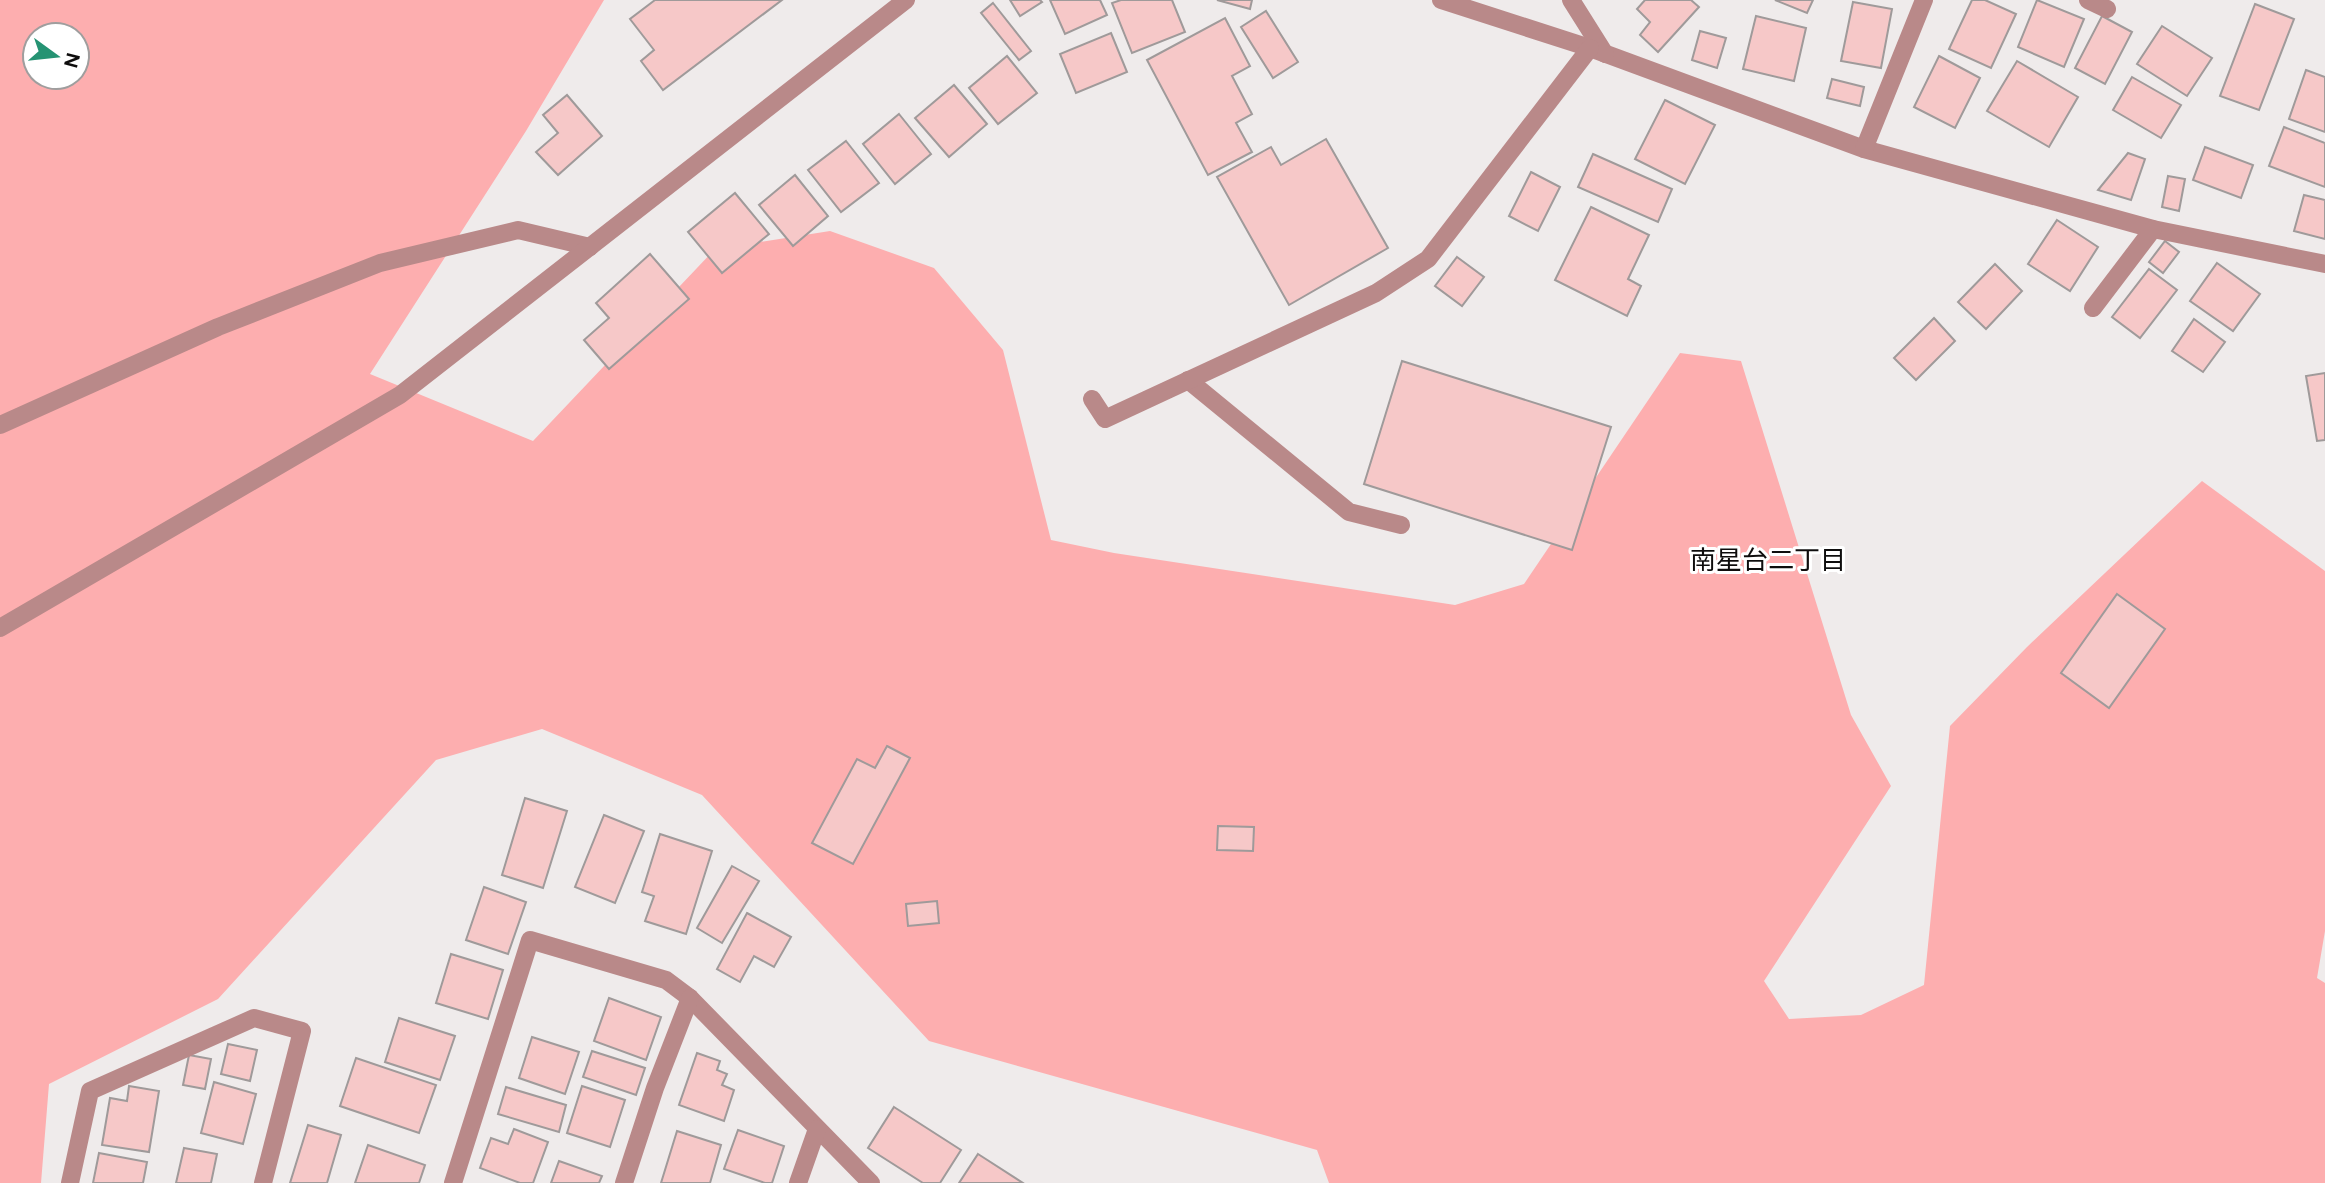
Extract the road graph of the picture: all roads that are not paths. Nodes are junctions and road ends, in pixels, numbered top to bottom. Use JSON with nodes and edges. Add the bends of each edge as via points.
{"nodes":[{"id":1,"x":906,"y":0,"type":"edge"},
{"id":2,"x":1441,"y":0,"type":"edge"},
{"id":3,"x":1571,"y":0,"type":"edge"},
{"id":4,"x":1924,"y":0,"type":"edge"},
{"id":5,"x":2088,"y":0,"type":"edge"},
{"id":6,"x":2107,"y":9,"type":"dead end"},
{"id":7,"x":1598,"y":51,"type":"junction"},
{"id":8,"x":1864,"y":149,"type":"junction"},
{"id":9,"x":2153,"y":229,"type":"junction"},
{"id":10,"x":590,"y":247,"type":"junction"},
{"id":11,"x":2325,"y":264,"type":"edge"},
{"id":12,"x":2093,"y":308,"type":"dead end"},
{"id":13,"x":1188,"y":380,"type":"junction"},
{"id":14,"x":1092,"y":399,"type":"dead end"},
{"id":15,"x":0,"y":425,"type":"edge"},
{"id":16,"x":1401,"y":525,"type":"dead end"},
{"id":17,"x":0,"y":628,"type":"edge"},
{"id":18,"x":690,"y":999,"type":"junction"},
{"id":19,"x":817,"y":1129,"type":"junction"},
{"id":20,"x":70,"y":1183,"type":"edge"},
{"id":21,"x":263,"y":1183,"type":"edge"},
{"id":22,"x":453,"y":1183,"type":"edge"},
{"id":23,"x":624,"y":1183,"type":"edge"},
{"id":24,"x":798,"y":1183,"type":"edge"},
{"id":25,"x":871,"y":1183,"type":"edge"}],
"edges":[{"from":1,"to":10,"type":"street"},
{"from":2,"to":7,"type":"street"},
{"from":3,"to":7,"type":"street"},
{"from":4,"to":8,"type":"street"},
{"from":5,"to":6,"type":"street"},
{"from":7,"to":8,"type":"street"},
{"from":7,"to":13,"type":"street","via":[[1428,259],[1376,293]]},
{"from":8,"to":9,"type":"street"},
{"from":9,"to":11,"type":"street"},
{"from":9,"to":12,"type":"street"},
{"from":10,"to":15,"type":"street","via":[[518,230],[380,263],[218,327]]},
{"from":10,"to":17,"type":"street","via":[[400,395]]},
{"from":13,"to":14,"type":"street","via":[[1105,419]]},
{"from":13,"to":16,"type":"street","via":[[1349,512]]},
{"from":18,"to":19,"type":"street"},
{"from":18,"to":22,"type":"street","via":[[666,980],[530,940]]},
{"from":18,"to":23,"type":"street"},
{"from":19,"to":24,"type":"street"},
{"from":19,"to":25,"type":"street"},
{"from":20,"to":21,"type":"street","via":[[90,1091],[254,1018],[302,1031]]}]}
